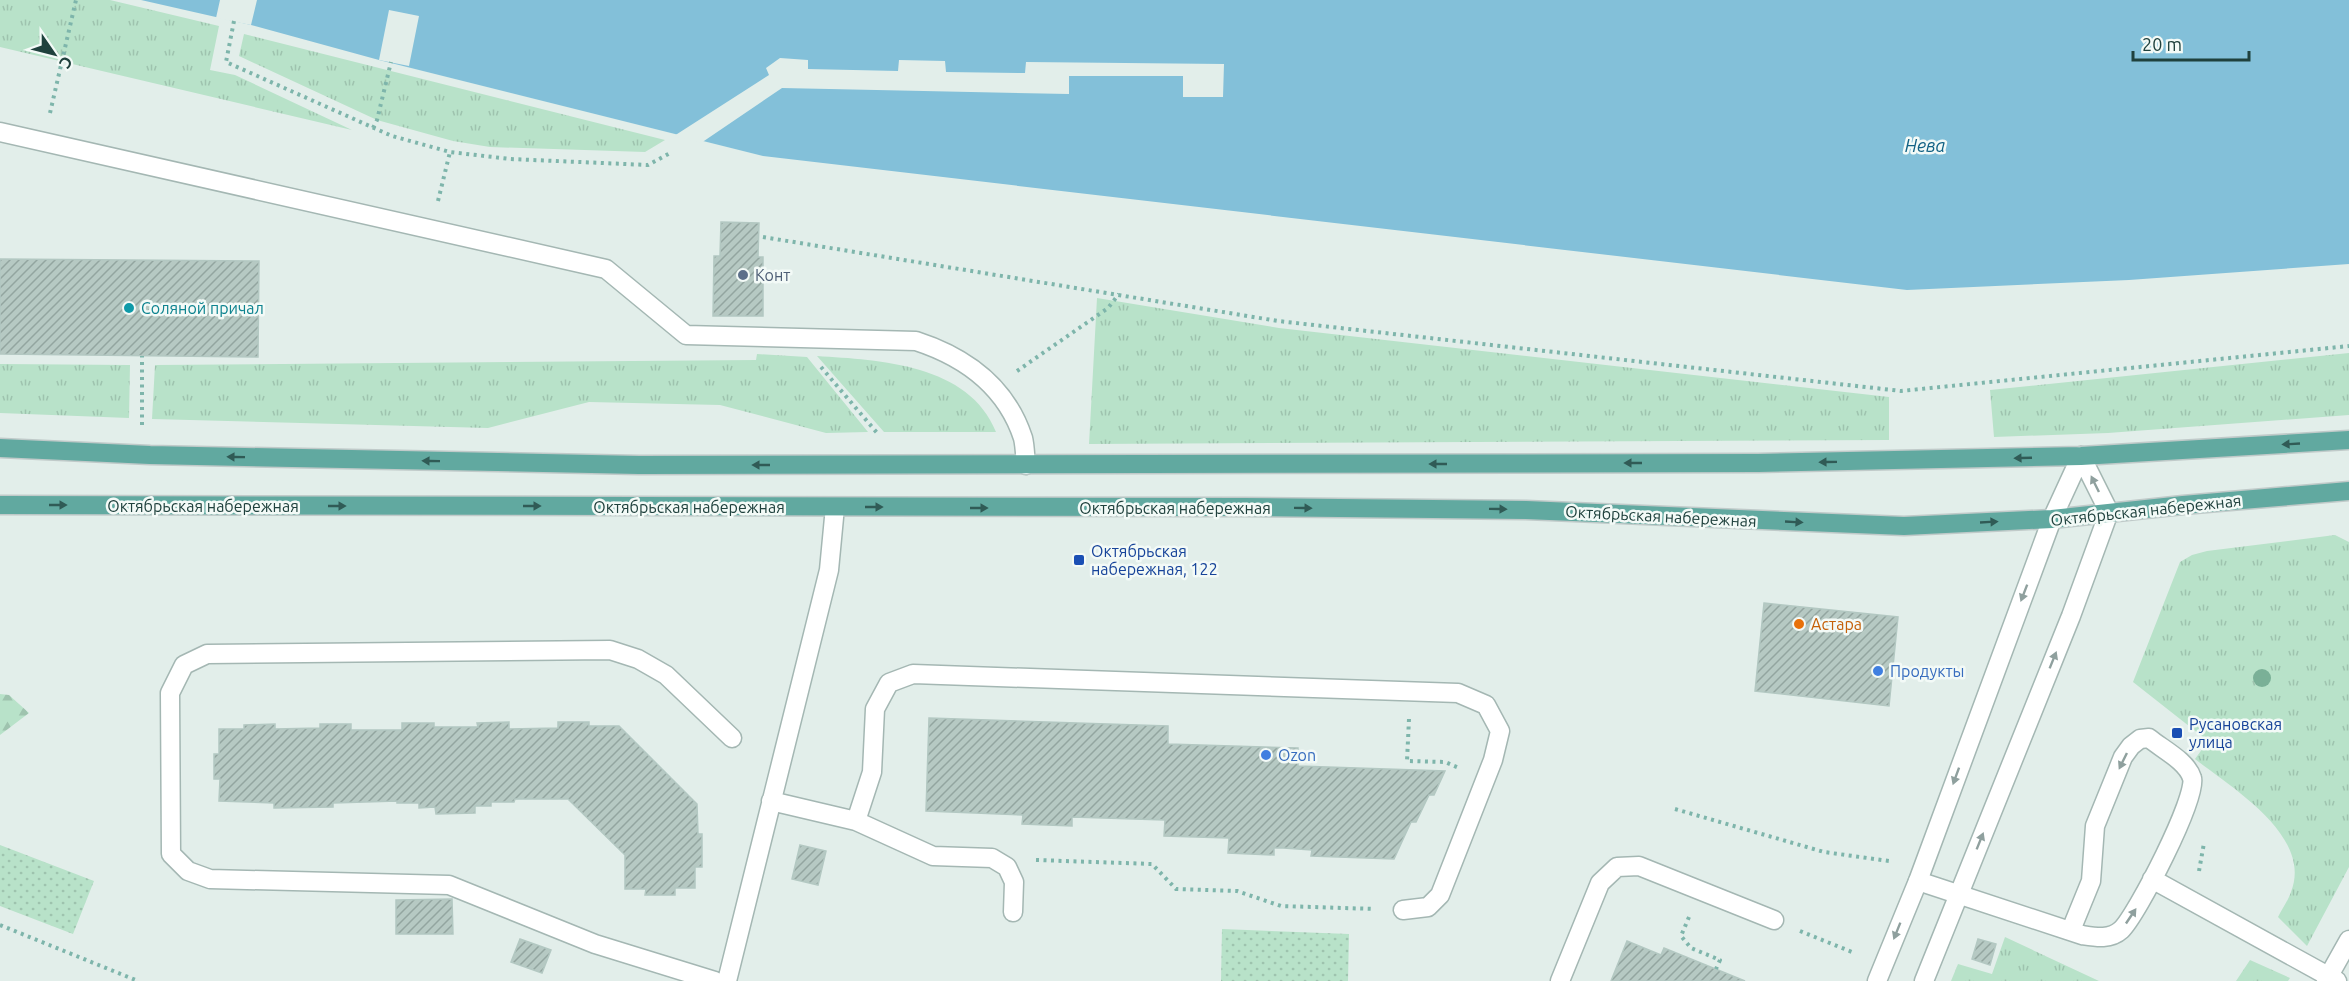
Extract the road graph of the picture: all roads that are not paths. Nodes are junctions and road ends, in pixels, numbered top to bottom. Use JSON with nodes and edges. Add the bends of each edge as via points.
{"nodes":[{"id":1,"x":0,"y":132,"type":"edge"},
{"id":2,"x":2349,"y":440,"type":"edge"},
{"id":3,"x":0,"y":448,"type":"edge"},
{"id":4,"x":2081,"y":456,"type":"junction"},
{"id":5,"x":1026,"y":465,"type":"junction"},
{"id":6,"x":2349,"y":491,"type":"edge"},
{"id":7,"x":0,"y":505,"type":"edge"},
{"id":8,"x":835,"y":507,"type":"junction"},
{"id":9,"x":2109,"y":512,"type":"junction"},
{"id":10,"x":2052,"y":519,"type":"junction"},
{"id":11,"x":732,"y":738,"type":"dead end"},
{"id":12,"x":771,"y":801,"type":"junction"},
{"id":13,"x":856,"y":821,"type":"junction"},
{"id":14,"x":2152,"y":879,"type":"junction"},
{"id":15,"x":1918,"y":881,"type":"junction"},
{"id":16,"x":1958,"y":895,"type":"junction"},
{"id":17,"x":1403,"y":910,"type":"road end"},
{"id":18,"x":1012,"y":912,"type":"dead end"},
{"id":19,"x":1774,"y":920,"type":"road end"},
{"id":20,"x":2071,"y":930,"type":"junction"},
{"id":21,"x":2349,"y":940,"type":"edge"},
{"id":22,"x":2331,"y":979,"type":"edge"},
{"id":23,"x":715,"y":981,"type":"edge"},
{"id":24,"x":727,"y":981,"type":"edge"},
{"id":25,"x":1560,"y":981,"type":"edge"},
{"id":26,"x":1877,"y":981,"type":"edge"},
{"id":27,"x":1923,"y":981,"type":"edge"}],
"edges":[{"from":1,"to":5,"type":"street","via":[[606,269],[686,335],[916,341],[968,365],[994,387],[1023,439]]},
{"from":2,"to":4,"type":"main road","one_way":true},
{"from":5,"to":3,"type":"main road","one_way":true,"via":[[627,465]]},
{"from":4,"to":5,"type":"main road","one_way":true,"via":[[1769,463]]},
{"from":9,"to":4,"type":"street","one_way":true},
{"from":4,"to":10,"type":"street"},
{"from":6,"to":9,"type":"main road","name":"Октябрьская набережная"},
{"from":7,"to":8,"type":"main road","name":"Октябрьская набережная","one_way":true},
{"from":8,"to":10,"type":"main road","name":"Октябрьская набережная","one_way":true,"via":[[1526,510],[1904,526]]},
{"from":8,"to":12,"type":"street","via":[[830,570]]},
{"from":9,"to":10,"type":"main road","name":"Октябрьская набережная"},
{"from":16,"to":9,"type":"street","one_way":true},
{"from":10,"to":15,"type":"street","one_way":true},
{"from":11,"to":23,"type":"street","via":[[666,675],[639,659],[610,650],[207,654],[183,665],[170,693],[171,854],[188,871],[210,879],[448,885],[595,944]]},
{"from":12,"to":13,"type":"street"},
{"from":12,"to":24,"type":"street"},
{"from":13,"to":17,"type":"street","via":[[872,772],[875,709],[889,683],[913,674],[1458,693],[1486,705],[1500,731],[1493,760],[1440,895],[1428,907]]},
{"from":13,"to":18,"type":"street","via":[[933,856],[992,858],[1008,867],[1014,882]]},
{"from":20,"to":14,"type":"street","one_way":true,"via":[[2100,937],[2121,930]]},
{"from":14,"to":20,"type":"street","one_way":true,"via":[[2185,812],[2193,778],[2186,767],[2149,738],[2131,746],[2111,786],[2095,826],[2091,881]]},
{"from":14,"to":22,"type":"street"},
{"from":15,"to":16,"type":"street"},
{"from":15,"to":26,"type":"street","one_way":true},
{"from":16,"to":20,"type":"street"},
{"from":16,"to":27,"type":"street"},
{"from":19,"to":25,"type":"street","via":[[1639,866],[1617,867],[1600,883]]},
{"from":21,"to":22,"type":"street"}]}
